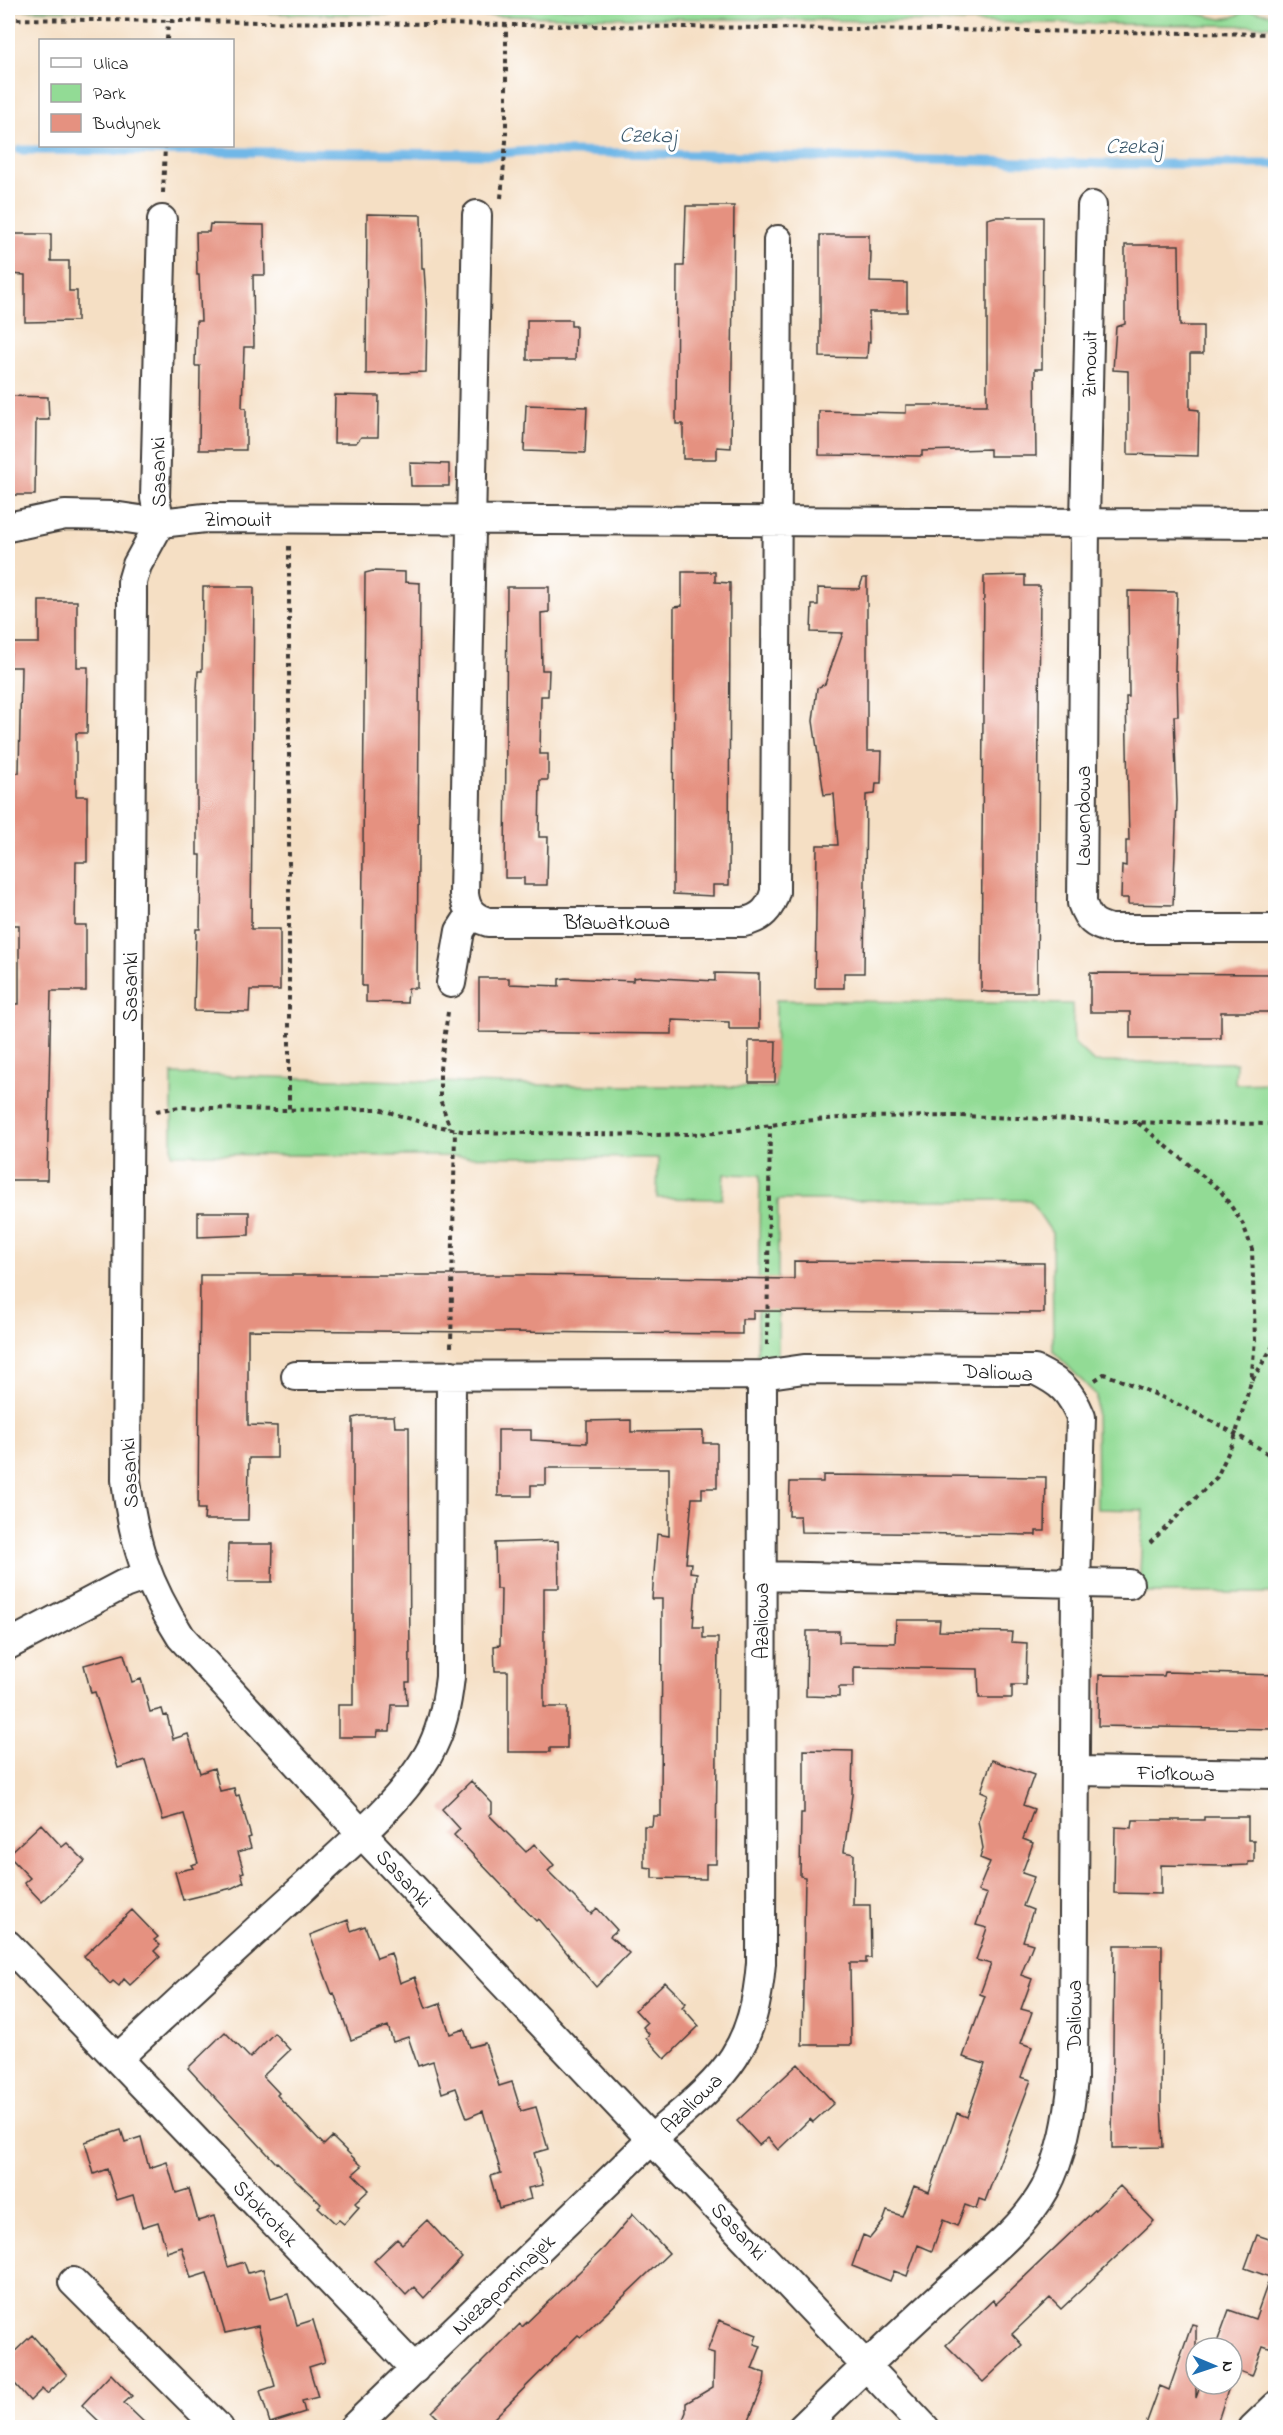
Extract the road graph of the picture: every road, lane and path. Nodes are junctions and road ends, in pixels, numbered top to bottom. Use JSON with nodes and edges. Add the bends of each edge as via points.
{"nodes":[{"id":1,"x":8,"y":19,"type":"edge"},
{"id":2,"x":168,"y":21,"type":"junction"},
{"id":3,"x":506,"y":25,"type":"junction"},
{"id":4,"x":1275,"y":34,"type":"edge"},
{"id":5,"x":167,"y":39,"type":"edge"},
{"id":6,"x":165,"y":147,"type":"edge"},
{"id":7,"x":1092,"y":206,"type":"dead end"},
{"id":8,"x":477,"y":215,"type":"joint"},
{"id":9,"x":162,"y":220,"type":"joint"},
{"id":10,"x":778,"y":240,"type":"dead end"},
{"id":11,"x":288,"y":519,"type":"junction"},
{"id":12,"x":470,"y":519,"type":"junction"},
{"id":13,"x":776,"y":520,"type":"junction"},
{"id":14,"x":1085,"y":522,"type":"junction"},
{"id":15,"x":160,"y":523,"type":"junction"},
{"id":16,"x":1275,"y":524,"type":"edge"},
{"id":17,"x":8,"y":527,"type":"edge"},
{"id":18,"x":471,"y":914,"type":"junction"},
{"id":19,"x":1275,"y":929,"type":"edge"},
{"id":20,"x":452,"y":983,"type":"joint"},
{"id":21,"x":289,"y":1110,"type":"junction"},
{"id":22,"x":129,"y":1115,"type":"junction"},
{"id":23,"x":1138,"y":1122,"type":"junction"},
{"id":24,"x":1275,"y":1124,"type":"edge"},
{"id":25,"x":770,"y":1125,"type":"junction"},
{"id":26,"x":453,"y":1129,"type":"junction"},
{"id":27,"x":1275,"y":1341,"type":"edge"},
{"id":28,"x":451,"y":1375,"type":"junction"},
{"id":29,"x":762,"y":1375,"type":"junction"},
{"id":30,"x":296,"y":1376,"type":"dead end"},
{"id":31,"x":1251,"y":1382,"type":"junction"},
{"id":32,"x":1072,"y":1396,"type":"junction"},
{"id":33,"x":1236,"y":1432,"type":"junction"},
{"id":34,"x":1275,"y":1459,"type":"edge"},
{"id":35,"x":1150,"y":1543,"type":"dead end"},
{"id":36,"x":147,"y":1576,"type":"junction"},
{"id":37,"x":761,"y":1576,"type":"junction"},
{"id":38,"x":1076,"y":1584,"type":"junction"},
{"id":39,"x":1129,"y":1584,"type":"dead end"},
{"id":40,"x":8,"y":1644,"type":"edge"},
{"id":41,"x":1076,"y":1771,"type":"junction"},
{"id":42,"x":1275,"y":1774,"type":"edge"},
{"id":43,"x":362,"y":1833,"type":"junction"},
{"id":44,"x":8,"y":1945,"type":"edge"},
{"id":45,"x":118,"y":2058,"type":"junction"},
{"id":46,"x":653,"y":2140,"type":"junction"},
{"id":47,"x":73,"y":2282,"type":"dead end"},
{"id":48,"x":866,"y":2366,"type":"junction"},
{"id":49,"x":415,"y":2369,"type":"junction"},
{"id":50,"x":1275,"y":2406,"type":"edge"},
{"id":51,"x":219,"y":2427,"type":"edge"},
{"id":52,"x":353,"y":2427,"type":"edge"},
{"id":53,"x":802,"y":2427,"type":"edge"},
{"id":54,"x":925,"y":2427,"type":"edge"},
{"id":55,"x":1253,"y":2427,"type":"edge"}],
"edges":[{"from":1,"to":2,"type":"path"},
{"from":2,"to":3,"type":"path"},
{"from":2,"to":5,"type":"path"},
{"from":3,"to":4,"type":"path"},
{"from":3,"to":8,"type":"path","via":[[506,141],[500,209]]},
{"from":6,"to":9,"type":"path"},
{"from":7,"to":14,"type":"street","name":"Zimowit"},
{"from":8,"to":12,"type":"street"},
{"from":9,"to":15,"type":"street","name":"Sasanki","via":[[155,498]]},
{"from":10,"to":13,"type":"street"},
{"from":11,"to":12,"type":"street","name":"Zimowit"},
{"from":11,"to":15,"type":"street","name":"Zimowit","via":[[206,518]]},
{"from":11,"to":21,"type":"path"},
{"from":12,"to":13,"type":"street","name":"Zimowit"},
{"from":12,"to":18,"type":"street","via":[[464,894]]},
{"from":13,"to":14,"type":"street","name":"Zimowit"},
{"from":13,"to":18,"type":"street","name":"Bławatkowa","via":[[775,892],[765,913],[744,922],[488,922]]},
{"from":14,"to":16,"type":"street","name":"Zimowit"},
{"from":14,"to":19,"type":"street","name":"Lawendowa","via":[[1082,903],[1087,917],[1096,925],[1111,929]]},
{"from":15,"to":17,"type":"street","name":"Zimowit","via":[[113,516],[65,515]]},
{"from":15,"to":22,"type":"street","name":"Sasanki","via":[[143,551],[132,582]]},
{"from":18,"to":20,"type":"street","via":[[460,931]]},
{"from":20,"to":26,"type":"path","via":[[440,1069],[440,1099]]},
{"from":21,"to":22,"type":"path","via":[[180,1107]]},
{"from":21,"to":26,"type":"path","via":[[379,1109]]},
{"from":22,"to":36,"type":"street","name":"Sasanki","via":[[126,1480],[130,1515]]},
{"from":23,"to":24,"type":"path"},
{"from":23,"to":25,"type":"path","via":[[960,1116],[852,1117]]},
{"from":23,"to":31,"type":"path","via":[[1220,1190],[1243,1224],[1252,1249],[1256,1340]]},
{"from":25,"to":26,"type":"path","via":[[656,1136]]},
{"from":25,"to":29,"type":"path","via":[[767,1345]]},
{"from":26,"to":28,"type":"path"},
{"from":27,"to":31,"type":"path"},
{"from":28,"to":29,"type":"street"},
{"from":28,"to":30,"type":"street"},
{"from":28,"to":43,"type":"street","via":[[452,1648],[447,1704],[424,1761]]},
{"from":29,"to":32,"type":"street","name":"Daliowa","via":[[804,1369],[1035,1370],[1056,1380]]},
{"from":29,"to":37,"type":"street","name":"Azaliowa"},
{"from":31,"to":33,"type":"path"},
{"from":32,"to":33,"type":"path","via":[[1104,1374]]},
{"from":32,"to":38,"type":"street","name":"Daliowa","via":[[1081,1417]]},
{"from":33,"to":34,"type":"path"},
{"from":33,"to":35,"type":"path","via":[[1217,1477]]},
{"from":36,"to":40,"type":"street"},
{"from":36,"to":43,"type":"street","name":"Sasanki","via":[[181,1637]]},
{"from":37,"to":38,"type":"street"},
{"from":37,"to":46,"type":"street","name":"Azaliowa","via":[[758,1992],[748,2030],[727,2069]]},
{"from":38,"to":39,"type":"street"},
{"from":38,"to":41,"type":"street","name":"Daliowa"},
{"from":41,"to":42,"type":"street","name":"Fiołkowa"},
{"from":41,"to":48,"type":"street","name":"Daliowa","via":[[1073,2079],[1069,2117],[1058,2158],[1022,2222]]},
{"from":43,"to":45,"type":"street"},
{"from":43,"to":46,"type":"street","name":"Sasanki"},
{"from":44,"to":45,"type":"street","name":"Stokrotek"},
{"from":45,"to":49,"type":"street","name":"Stokrotek"},
{"from":46,"to":48,"type":"street","name":"Sasanki"},
{"from":46,"to":49,"type":"street","name":"Niezapominajek"},
{"from":47,"to":51,"type":"street"},
{"from":48,"to":53,"type":"street"},
{"from":48,"to":54,"type":"street","name":"Sasanki"},
{"from":49,"to":52,"type":"street","name":"Niezapominajek"},
{"from":50,"to":55,"type":"street"}]}
